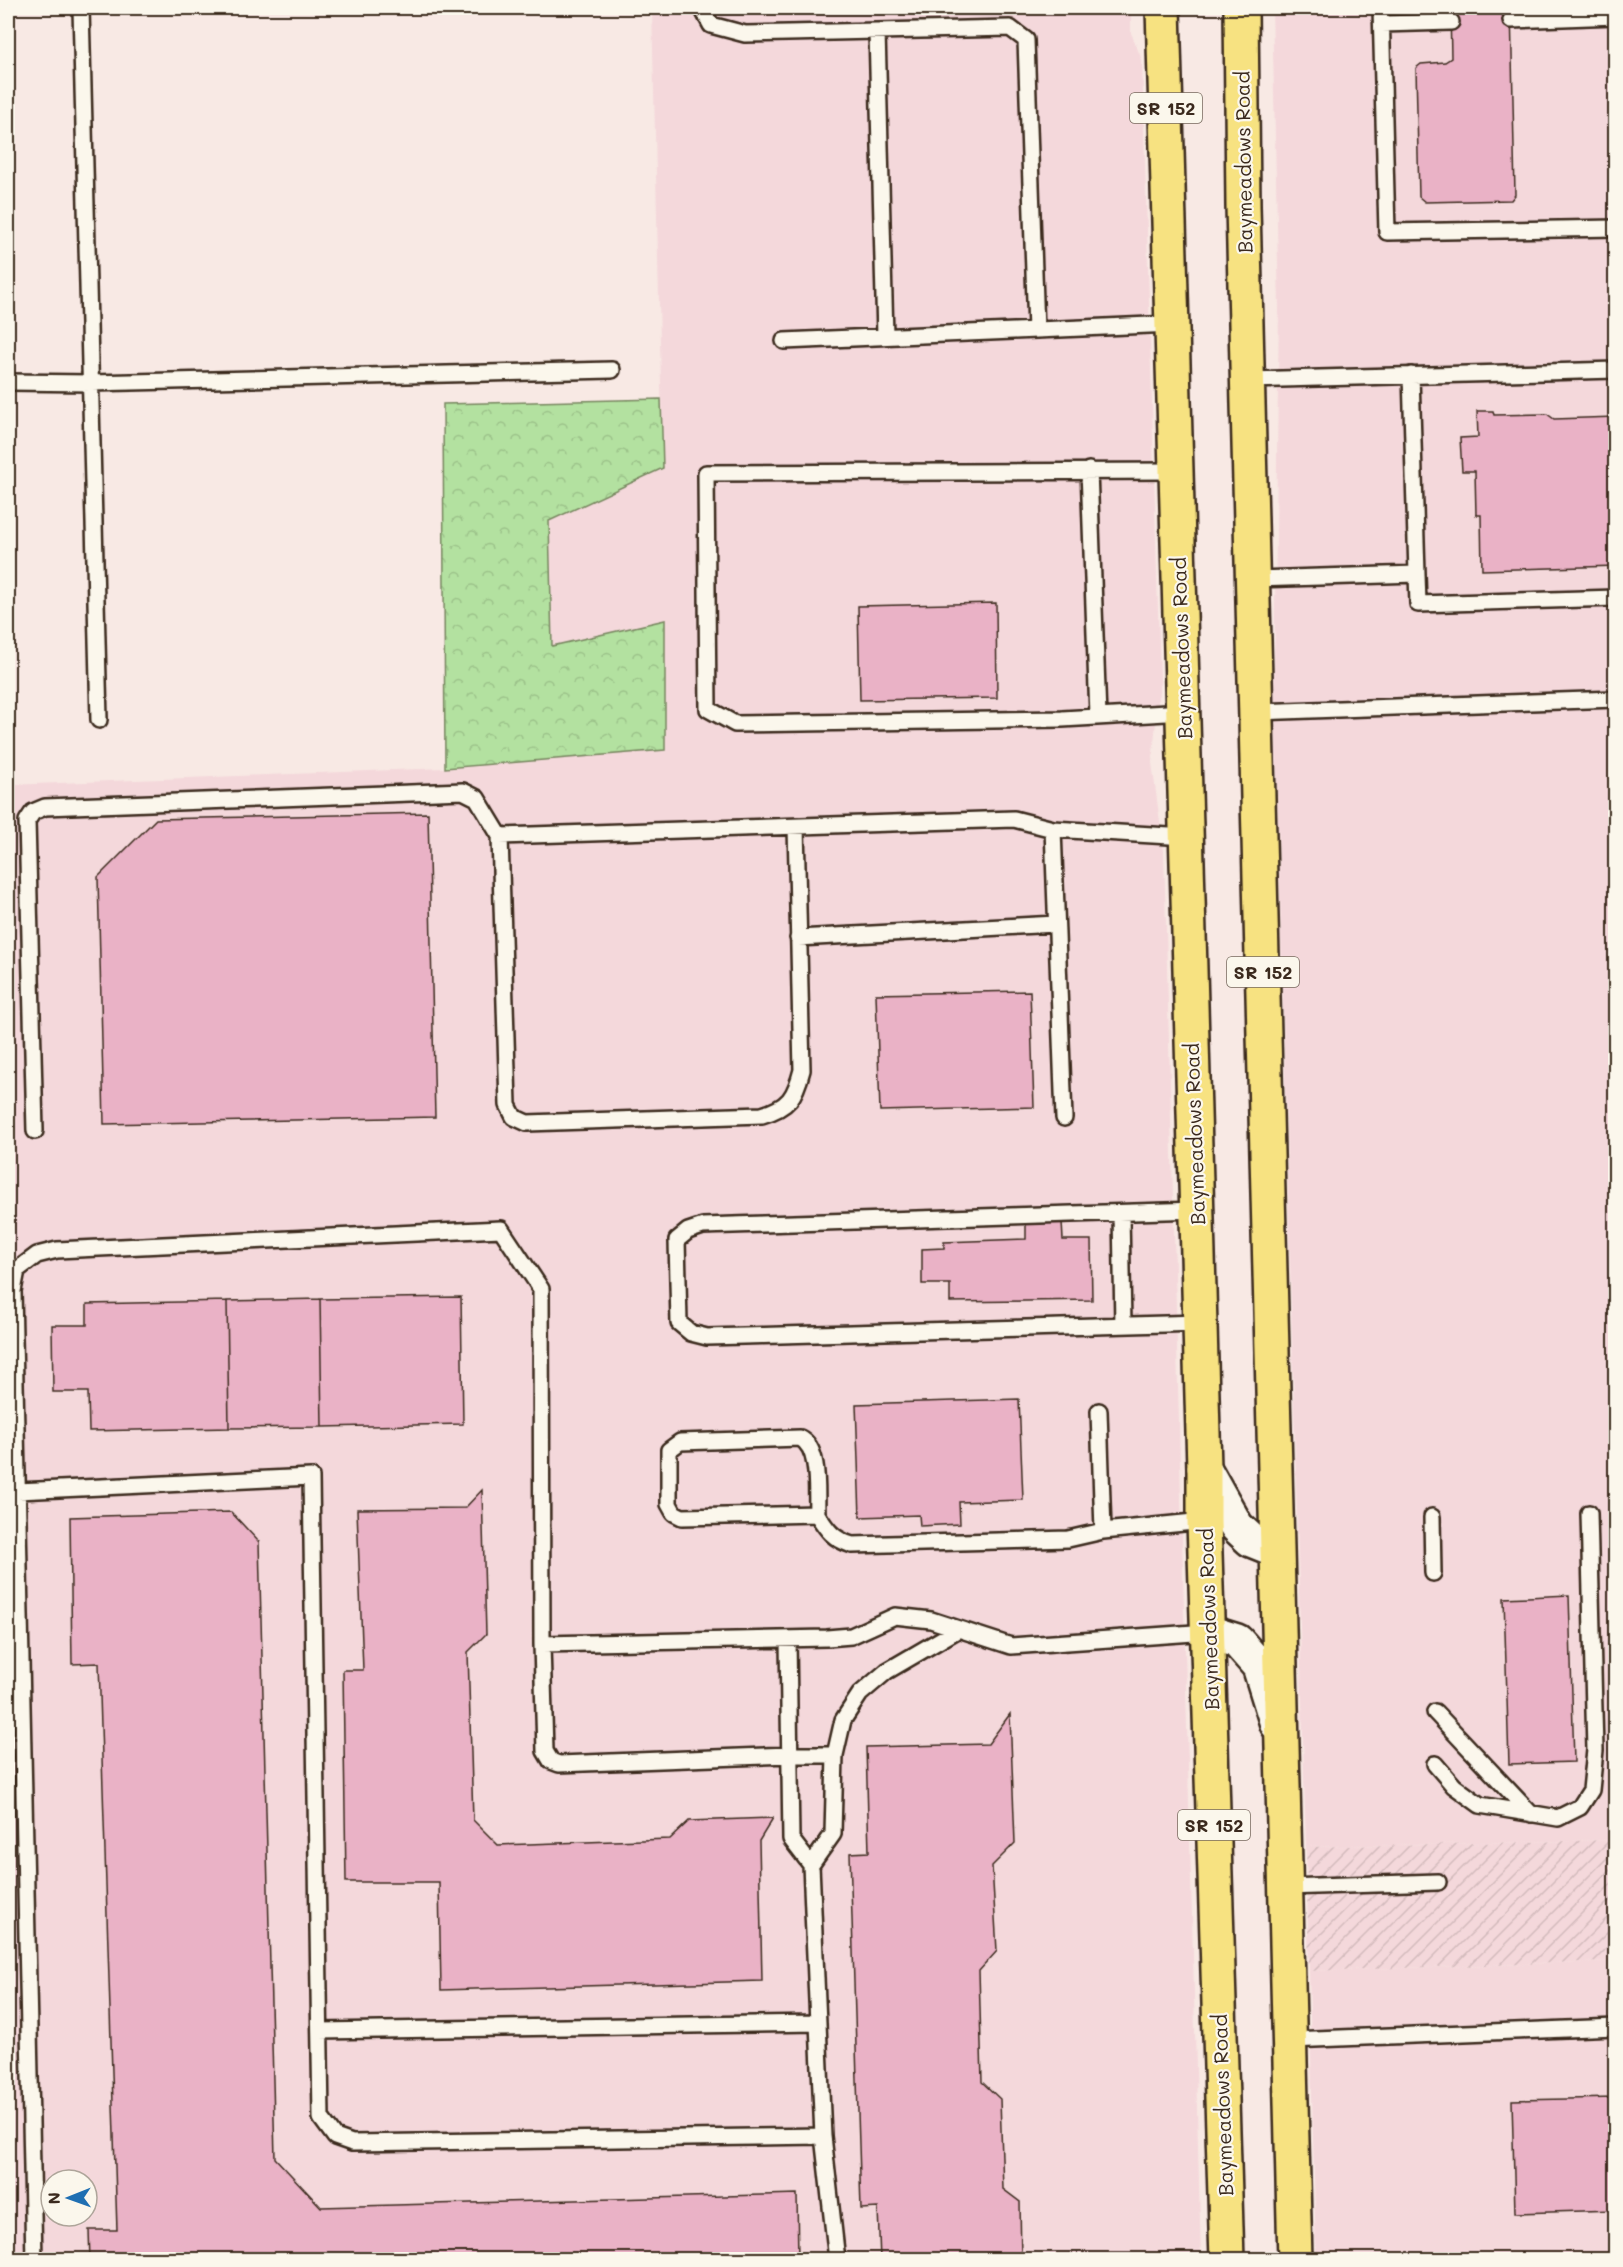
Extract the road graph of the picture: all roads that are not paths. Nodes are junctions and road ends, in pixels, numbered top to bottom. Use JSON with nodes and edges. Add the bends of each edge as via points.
{"nodes":[{"id":1,"x":81,"y":8,"type":"edge"},
{"id":2,"x":702,"y":8,"type":"edge"},
{"id":3,"x":1163,"y":8,"type":"edge"},
{"id":4,"x":1241,"y":8,"type":"edge"},
{"id":5,"x":1381,"y":8,"type":"edge"},
{"id":6,"x":1616,"y":16,"type":"edge"},
{"id":7,"x":1511,"y":20,"type":"dead end"},
{"id":8,"x":1450,"y":22,"type":"dead end"},
{"id":9,"x":1382,"y":24,"type":"junction"},
{"id":10,"x":877,"y":32,"type":"junction"},
{"id":11,"x":1616,"y":228,"type":"edge"},
{"id":12,"x":1172,"y":324,"type":"junction"},
{"id":13,"x":1036,"y":330,"type":"junction"},
{"id":14,"x":885,"y":336,"type":"junction"},
{"id":15,"x":784,"y":341,"type":"dead end"},
{"id":16,"x":612,"y":370,"type":"dead end"},
{"id":17,"x":1616,"y":370,"type":"edge"},
{"id":18,"x":1411,"y":375,"type":"junction"},
{"id":19,"x":1248,"y":380,"type":"junction"},
{"id":20,"x":8,"y":382,"type":"edge"},
{"id":21,"x":91,"y":383,"type":"junction"},
{"id":22,"x":1089,"y":470,"type":"junction"},
{"id":23,"x":1176,"y":471,"type":"junction"},
{"id":24,"x":1417,"y":574,"type":"junction"},
{"id":25,"x":1254,"y":579,"type":"junction"},
{"id":26,"x":1616,"y":598,"type":"edge"},
{"id":27,"x":1616,"y":699,"type":"edge"},
{"id":28,"x":1184,"y":712,"type":"junction"},
{"id":29,"x":1257,"y":712,"type":"junction"},
{"id":30,"x":1098,"y":716,"type":"junction"},
{"id":31,"x":99,"y":720,"type":"dead end"},
{"id":32,"x":796,"y":827,"type":"junction"},
{"id":33,"x":1053,"y":829,"type":"junction"},
{"id":34,"x":500,"y":836,"type":"junction"},
{"id":35,"x":1186,"y":837,"type":"junction"},
{"id":36,"x":1056,"y":924,"type":"junction"},
{"id":37,"x":798,"y":938,"type":"junction"},
{"id":38,"x":1064,"y":1118,"type":"dead end"},
{"id":39,"x":35,"y":1131,"type":"dead end"},
{"id":40,"x":1197,"y":1210,"type":"junction"},
{"id":41,"x":1121,"y":1213,"type":"junction"},
{"id":42,"x":1200,"y":1323,"type":"junction"},
{"id":43,"x":1123,"y":1325,"type":"junction"},
{"id":44,"x":1099,"y":1411,"type":"dead end"},
{"id":45,"x":1204,"y":1468,"type":"junction"},
{"id":46,"x":18,"y":1491,"type":"junction"},
{"id":47,"x":1589,"y":1513,"type":"dead end"},
{"id":48,"x":817,"y":1514,"type":"junction"},
{"id":49,"x":1432,"y":1517,"type":"dead end"},
{"id":50,"x":1204,"y":1521,"type":"junction"},
{"id":51,"x":1103,"y":1531,"type":"junction"},
{"id":52,"x":1276,"y":1550,"type":"junction"},
{"id":53,"x":1433,"y":1573,"type":"dead end"},
{"id":54,"x":959,"y":1629,"type":"junction"},
{"id":55,"x":1208,"y":1632,"type":"junction"},
{"id":56,"x":788,"y":1640,"type":"junction"},
{"id":57,"x":542,"y":1644,"type":"junction"},
{"id":58,"x":1435,"y":1712,"type":"dead end"},
{"id":59,"x":1281,"y":1738,"type":"junction"},
{"id":60,"x":790,"y":1755,"type":"junction"},
{"id":61,"x":835,"y":1755,"type":"junction"},
{"id":62,"x":1436,"y":1764,"type":"dead end"},
{"id":63,"x":1531,"y":1814,"type":"junction"},
{"id":64,"x":811,"y":1865,"type":"junction"},
{"id":65,"x":1438,"y":1882,"type":"dead end"},
{"id":66,"x":1286,"y":1887,"type":"junction"},
{"id":67,"x":818,"y":2023,"type":"junction"},
{"id":68,"x":1616,"y":2027,"type":"edge"},
{"id":69,"x":320,"y":2031,"type":"junction"},
{"id":70,"x":1290,"y":2040,"type":"junction"},
{"id":71,"x":823,"y":2136,"type":"junction"},
{"id":72,"x":34,"y":2259,"type":"edge"},
{"id":73,"x":837,"y":2259,"type":"edge"},
{"id":74,"x":1227,"y":2259,"type":"edge"},
{"id":75,"x":1295,"y":2259,"type":"edge"}],
"edges":[{"from":1,"to":21,"type":"lane"},
{"from":2,"to":10,"type":"lane","via":[[711,25],[745,34]]},
{"from":3,"to":12,"type":"main road","name":"Baymeadows Road","number":"SR 152"},
{"from":4,"to":19,"type":"main road","name":"Baymeadows Road","number":"SR 152"},
{"from":5,"to":9,"type":"lane"},
{"from":6,"to":7,"type":"lane"},
{"from":8,"to":9,"type":"lane"},
{"from":9,"to":11,"type":"lane","via":[[1387,232]]},
{"from":10,"to":13,"type":"lane","via":[[1010,28],[1026,40]]},
{"from":10,"to":14,"type":"lane"},
{"from":12,"to":13,"type":"lane"},
{"from":12,"to":23,"type":"main road","name":"Baymeadows Road","number":"SR 152"},
{"from":13,"to":14,"type":"lane"},
{"from":14,"to":15,"type":"lane"},
{"from":16,"to":21,"type":"lane"},
{"from":17,"to":18,"type":"lane"},
{"from":18,"to":19,"type":"lane"},
{"from":18,"to":24,"type":"lane"},
{"from":19,"to":25,"type":"main road","name":"Baymeadows Road","number":"SR 152"},
{"from":20,"to":21,"type":"lane"},
{"from":21,"to":31,"type":"lane"},
{"from":22,"to":23,"type":"lane"},
{"from":22,"to":30,"type":"lane"},
{"from":22,"to":30,"type":"lane","via":[[706,473],[708,709],[735,724]]},
{"from":23,"to":28,"type":"main road","name":"Baymeadows Road","number":"SR 152"},
{"from":24,"to":25,"type":"lane"},
{"from":24,"to":26,"type":"lane","via":[[1419,604]]},
{"from":25,"to":29,"type":"main road","name":"Baymeadows Road","number":"SR 152"},
{"from":27,"to":29,"type":"lane"},
{"from":28,"to":30,"type":"lane"},
{"from":28,"to":35,"type":"main road","name":"Baymeadows Road","number":"SR 152"},
{"from":29,"to":52,"type":"main road","name":"Baymeadows Road","number":"SR 152"},
{"from":32,"to":33,"type":"lane","via":[[1014,819]]},
{"from":32,"to":34,"type":"lane"},
{"from":32,"to":37,"type":"lane"},
{"from":33,"to":35,"type":"lane"},
{"from":33,"to":36,"type":"lane"},
{"from":34,"to":37,"type":"lane","via":[[508,1105],[514,1117],[527,1124],[762,1115],[780,1109],[796,1093],[802,1070]]},
{"from":34,"to":39,"type":"lane","via":[[477,798],[463,791],[45,807],[33,812],[27,821]]},
{"from":35,"to":40,"type":"main road","name":"Baymeadows Road","number":"SR 152"},
{"from":36,"to":37,"type":"lane"},
{"from":36,"to":38,"type":"lane"},
{"from":40,"to":41,"type":"lane"},
{"from":40,"to":42,"type":"main road","name":"Baymeadows Road","number":"SR 152"},
{"from":41,"to":43,"type":"lane"},
{"from":41,"to":43,"type":"lane","via":[[703,1226],[677,1240],[679,1323],[691,1333],[707,1337]]},
{"from":42,"to":43,"type":"lane"},
{"from":42,"to":45,"type":"main road","name":"Baymeadows Road","number":"SR 152"},
{"from":44,"to":51,"type":"lane"},
{"from":45,"to":50,"type":"main road","name":"Baymeadows Road","number":"SR 152"},
{"from":45,"to":52,"type":"main road","via":[[1236,1527]]},
{"from":46,"to":57,"type":"lane","via":[[13,1291],[17,1270],[37,1255],[57,1250],[501,1229],[541,1289]]},
{"from":46,"to":69,"type":"lane","via":[[311,1477]]},
{"from":46,"to":72,"type":"lane"},
{"from":47,"to":63,"type":"lane","via":[[1595,1750],[1591,1790],[1580,1807],[1558,1818]]},
{"from":48,"to":48,"type":"lane","via":[[674,1514],[669,1504],[669,1450],[680,1442],[800,1438],[807,1441],[815,1459]]},
{"from":48,"to":51,"type":"lane","via":[[829,1534],[852,1545],[1068,1539]]},
{"from":49,"to":53,"type":"lane"},
{"from":50,"to":51,"type":"lane"},
{"from":50,"to":55,"type":"main road","name":"Baymeadows Road","number":"SR 152"},
{"from":52,"to":59,"type":"main road","name":"Baymeadows Road","number":"SR 152"},
{"from":54,"to":55,"type":"lane","via":[[1011,1646]]},
{"from":54,"to":56,"type":"lane","via":[[931,1620],[895,1616],[851,1636]]},
{"from":54,"to":61,"type":"lane","via":[[887,1671],[860,1694],[843,1720]]},
{"from":55,"to":59,"type":"main road","via":[[1237,1641],[1259,1666]]},
{"from":55,"to":74,"type":"main road","name":"Baymeadows Road","number":"SR 152"},
{"from":56,"to":57,"type":"lane"},
{"from":56,"to":60,"type":"lane"},
{"from":57,"to":60,"type":"lane","via":[[545,1751],[551,1761],[559,1764]]},
{"from":58,"to":63,"type":"lane"},
{"from":59,"to":66,"type":"main road","name":"Baymeadows Road","number":"SR 152"},
{"from":60,"to":61,"type":"lane"},
{"from":60,"to":64,"type":"lane","via":[[791,1839]]},
{"from":61,"to":64,"type":"lane","via":[[833,1834]]},
{"from":62,"to":63,"type":"lane","via":[[1454,1786],[1480,1805]]},
{"from":64,"to":67,"type":"lane"},
{"from":65,"to":66,"type":"lane"},
{"from":66,"to":70,"type":"main road","name":"Baymeadows Road","number":"SR 152"},
{"from":67,"to":69,"type":"lane"},
{"from":67,"to":71,"type":"lane"},
{"from":68,"to":70,"type":"lane"},
{"from":69,"to":71,"type":"lane","via":[[321,2118],[335,2137],[352,2143]]},
{"from":70,"to":75,"type":"main road","name":"Baymeadows Road","number":"SR 152"},
{"from":71,"to":73,"type":"lane"}]}
